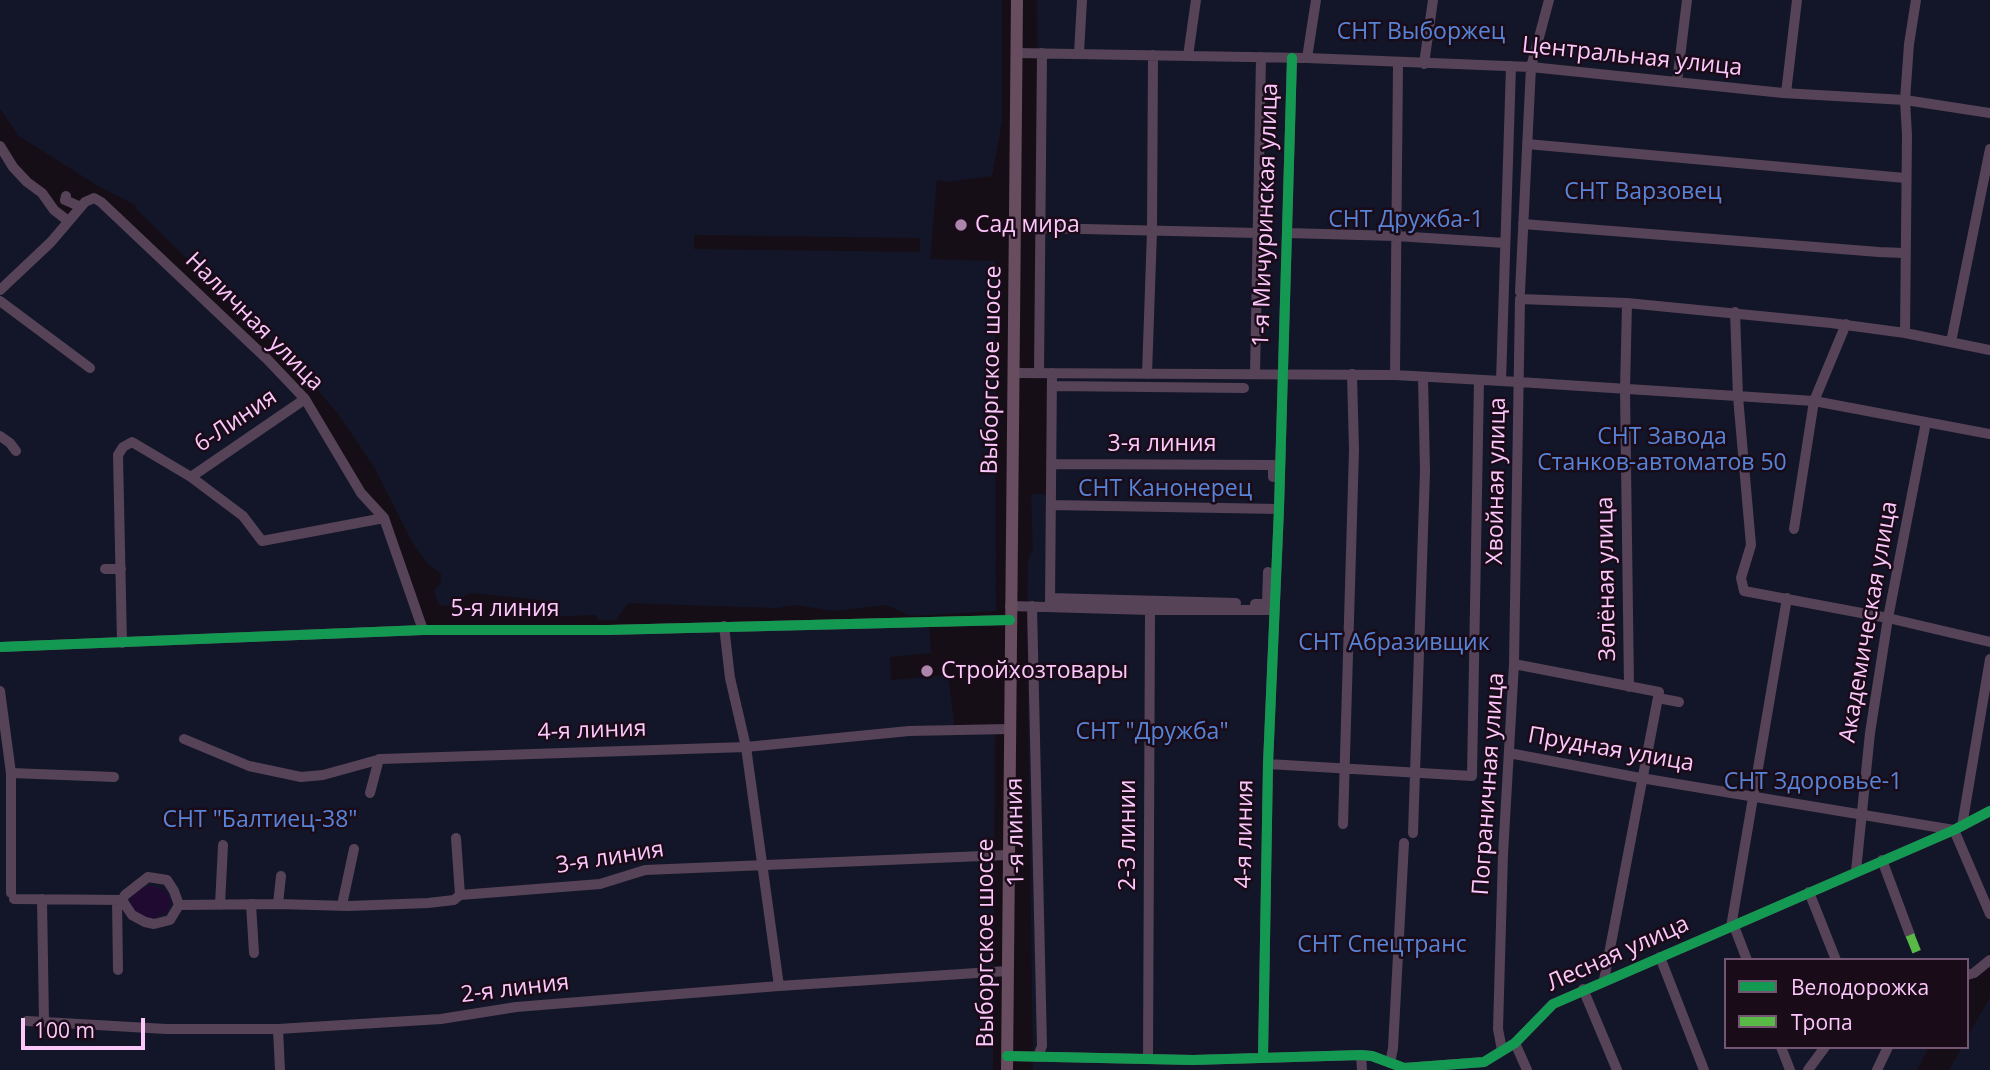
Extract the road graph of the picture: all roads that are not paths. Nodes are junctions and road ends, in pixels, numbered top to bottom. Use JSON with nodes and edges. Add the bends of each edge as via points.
{"nodes":[{"id":1,"x":1017,"y":0,"type":"edge"},
{"id":2,"x":1082,"y":0,"type":"edge"},
{"id":3,"x":1196,"y":0,"type":"edge"},
{"id":4,"x":1316,"y":0,"type":"edge"},
{"id":5,"x":1433,"y":0,"type":"edge"},
{"id":6,"x":1549,"y":0,"type":"edge"},
{"id":7,"x":1687,"y":0,"type":"edge"},
{"id":8,"x":1797,"y":0,"type":"edge"},
{"id":9,"x":1916,"y":0,"type":"edge"},
{"id":10,"x":1016,"y":53,"type":"junction"},
{"id":11,"x":1042,"y":53,"type":"junction"},
{"id":12,"x":1079,"y":54,"type":"junction"},
{"id":13,"x":1153,"y":55,"type":"junction"},
{"id":14,"x":1188,"y":56,"type":"junction"},
{"id":15,"x":1261,"y":58,"type":"junction"},
{"id":16,"x":1292,"y":58,"type":"junction"},
{"id":17,"x":1307,"y":58,"type":"junction"},
{"id":18,"x":1398,"y":63,"type":"junction"},
{"id":19,"x":1424,"y":64,"type":"junction"},
{"id":20,"x":1511,"y":66,"type":"junction"},
{"id":21,"x":1531,"y":67,"type":"junction"},
{"id":22,"x":1677,"y":82,"type":"junction"},
{"id":23,"x":1786,"y":93,"type":"junction"},
{"id":24,"x":1905,"y":100,"type":"junction"},
{"id":25,"x":1990,"y":113,"type":"edge"},
{"id":26,"x":1527,"y":144,"type":"junction"},
{"id":27,"x":0,"y":146,"type":"edge"},
{"id":28,"x":1990,"y":149,"type":"edge"},
{"id":29,"x":1905,"y":178,"type":"junction"},
{"id":30,"x":66,"y":196,"type":"dead end"},
{"id":31,"x":75,"y":214,"type":"junction"},
{"id":32,"x":1523,"y":224,"type":"junction"},
{"id":33,"x":1040,"y":229,"type":"junction"},
{"id":34,"x":1152,"y":231,"type":"junction"},
{"id":35,"x":1258,"y":233,"type":"junction"},
{"id":36,"x":1287,"y":233,"type":"junction"},
{"id":37,"x":1396,"y":236,"type":"junction"},
{"id":38,"x":1505,"y":243,"type":"junction"},
{"id":39,"x":1904,"y":253,"type":"junction"},
{"id":40,"x":0,"y":290,"type":"edge"},
{"id":41,"x":1520,"y":296,"type":"junction"},
{"id":42,"x":0,"y":301,"type":"edge"},
{"id":43,"x":1628,"y":303,"type":"junction"},
{"id":44,"x":1735,"y":312,"type":"junction"},
{"id":45,"x":1846,"y":324,"type":"junction"},
{"id":46,"x":1905,"y":333,"type":"junction"},
{"id":47,"x":1951,"y":342,"type":"junction"},
{"id":48,"x":1990,"y":350,"type":"edge"},
{"id":49,"x":90,"y":368,"type":"dead end"},
{"id":50,"x":1013,"y":373,"type":"junction"},
{"id":51,"x":1039,"y":373,"type":"junction"},
{"id":52,"x":1052,"y":373,"type":"junction"},
{"id":53,"x":1147,"y":374,"type":"junction"},
{"id":54,"x":1255,"y":374,"type":"junction"},
{"id":55,"x":1283,"y":374,"type":"junction"},
{"id":56,"x":1352,"y":374,"type":"junction"},
{"id":57,"x":1395,"y":375,"type":"junction"},
{"id":58,"x":1423,"y":377,"type":"junction"},
{"id":59,"x":1479,"y":380,"type":"junction"},
{"id":60,"x":1501,"y":381,"type":"junction"},
{"id":61,"x":1519,"y":382,"type":"junction"},
{"id":62,"x":1052,"y":386,"type":"junction"},
{"id":63,"x":1244,"y":388,"type":"dead end"},
{"id":64,"x":1625,"y":390,"type":"junction"},
{"id":65,"x":1738,"y":397,"type":"junction"},
{"id":66,"x":305,"y":400,"type":"junction"},
{"id":67,"x":1814,"y":401,"type":"junction"},
{"id":68,"x":1926,"y":422,"type":"junction"},
{"id":69,"x":1990,"y":434,"type":"edge"},
{"id":70,"x":0,"y":436,"type":"edge"},
{"id":71,"x":16,"y":451,"type":"dead end"},
{"id":72,"x":1051,"y":464,"type":"junction"},
{"id":73,"x":191,"y":477,"type":"junction"},
{"id":74,"x":1051,"y":505,"type":"junction"},
{"id":75,"x":1276,"y":509,"type":"junction"},
{"id":76,"x":384,"y":518,"type":"junction"},
{"id":77,"x":1794,"y":529,"type":"dead end"},
{"id":78,"x":105,"y":569,"type":"dead end"},
{"id":79,"x":121,"y":569,"type":"junction"},
{"id":80,"x":1268,"y":572,"type":"dead end"},
{"id":81,"x":1787,"y":598,"type":"junction"},
{"id":82,"x":1050,"y":602,"type":"junction"},
{"id":83,"x":1010,"y":606,"type":"junction"},
{"id":84,"x":1032,"y":606,"type":"junction"},
{"id":85,"x":1150,"y":610,"type":"junction"},
{"id":86,"x":1274,"y":610,"type":"junction"},
{"id":87,"x":1888,"y":618,"type":"junction"},
{"id":88,"x":1010,"y":620,"type":"junction"},
{"id":89,"x":724,"y":626,"type":"junction"},
{"id":90,"x":423,"y":630,"type":"junction"},
{"id":91,"x":1990,"y":642,"type":"edge"},
{"id":92,"x":122,"y":643,"type":"junction"},
{"id":93,"x":0,"y":647,"type":"edge"},
{"id":94,"x":1990,"y":659,"type":"edge"},
{"id":95,"x":1514,"y":664,"type":"junction"},
{"id":96,"x":1629,"y":687,"type":"junction"},
{"id":97,"x":0,"y":691,"type":"edge"},
{"id":98,"x":1658,"y":695,"type":"junction"},
{"id":99,"x":1679,"y":702,"type":"dead end"},
{"id":100,"x":1009,"y":729,"type":"junction"},
{"id":101,"x":184,"y":739,"type":"dead end"},
{"id":102,"x":746,"y":747,"type":"junction"},
{"id":103,"x":1509,"y":753,"type":"junction"},
{"id":104,"x":379,"y":759,"type":"junction"},
{"id":105,"x":1268,"y":764,"type":"junction"},
{"id":106,"x":7,"y":767,"type":"edge"},
{"id":107,"x":1345,"y":768,"type":"junction"},
{"id":108,"x":1414,"y":772,"type":"junction"},
{"id":109,"x":114,"y":777,"type":"dead end"},
{"id":110,"x":1643,"y":778,"type":"junction"},
{"id":111,"x":370,"y":793,"type":"dead end"},
{"id":112,"x":1752,"y":795,"type":"junction"},
{"id":113,"x":1990,"y":811,"type":"edge"},
{"id":114,"x":1862,"y":814,"type":"junction"},
{"id":115,"x":1343,"y":824,"type":"dead end"},
{"id":116,"x":1958,"y":828,"type":"junction"},
{"id":117,"x":1413,"y":832,"type":"dead end"},
{"id":118,"x":456,"y":838,"type":"dead end"},
{"id":119,"x":1404,"y":843,"type":"dead end"},
{"id":120,"x":223,"y":845,"type":"dead end"},
{"id":121,"x":354,"y":849,"type":"dead end"},
{"id":122,"x":5,"y":850,"type":"edge"},
{"id":123,"x":1007,"y":855,"type":"junction"},
{"id":124,"x":1882,"y":860,"type":"junction"},
{"id":125,"x":762,"y":864,"type":"junction"},
{"id":126,"x":1856,"y":872,"type":"junction"},
{"id":127,"x":282,"y":876,"type":"dead end"},
{"id":128,"x":1809,"y":892,"type":"junction"},
{"id":129,"x":460,"y":895,"type":"junction"},
{"id":130,"x":41,"y":899,"type":"junction"},
{"id":131,"x":119,"y":900,"type":"junction"},
{"id":132,"x":251,"y":904,"type":"junction"},
{"id":133,"x":278,"y":904,"type":"junction"},
{"id":134,"x":179,"y":905,"type":"junction"},
{"id":135,"x":220,"y":905,"type":"junction"},
{"id":136,"x":342,"y":905,"type":"junction"},
{"id":137,"x":1990,"y":914,"type":"edge"},
{"id":138,"x":1732,"y":927,"type":"junction"},
{"id":139,"x":1910,"y":935,"type":"dead end"},
{"id":140,"x":254,"y":953,"type":"dead end"},
{"id":141,"x":1660,"y":957,"type":"junction"},
{"id":142,"x":1746,"y":958,"type":"edge"},
{"id":143,"x":1835,"y":958,"type":"edge"},
{"id":144,"x":1990,"y":960,"type":"edge"},
{"id":145,"x":118,"y":971,"type":"dead end"},
{"id":146,"x":1007,"y":971,"type":"junction"},
{"id":147,"x":1969,"y":974,"type":"edge"},
{"id":148,"x":1604,"y":980,"type":"junction"},
{"id":149,"x":779,"y":986,"type":"junction"},
{"id":150,"x":1583,"y":989,"type":"junction"},
{"id":151,"x":27,"y":1021,"type":"dead end"},
{"id":152,"x":44,"y":1022,"type":"junction"},
{"id":153,"x":278,"y":1029,"type":"junction"},
{"id":154,"x":1515,"y":1043,"type":"junction"},
{"id":155,"x":1782,"y":1049,"type":"edge"},
{"id":156,"x":1824,"y":1049,"type":"edge"},
{"id":157,"x":1887,"y":1049,"type":"edge"},
{"id":158,"x":1502,"y":1050,"type":"junction"},
{"id":159,"x":1361,"y":1055,"type":"junction"},
{"id":160,"x":1007,"y":1056,"type":"junction"},
{"id":161,"x":1038,"y":1056,"type":"junction"},
{"id":162,"x":1262,"y":1058,"type":"junction"},
{"id":163,"x":1148,"y":1059,"type":"junction"},
{"id":164,"x":1390,"y":1063,"type":"junction"},
{"id":165,"x":1113,"y":1064,"type":"edge"},
{"id":166,"x":1276,"y":1064,"type":"edge"},
{"id":167,"x":1193,"y":1065,"type":"edge"},
{"id":168,"x":1438,"y":1068,"type":"edge"},
{"id":169,"x":281,"y":1070,"type":"edge"},
{"id":170,"x":1007,"y":1070,"type":"edge"},
{"id":171,"x":1362,"y":1070,"type":"edge"},
{"id":172,"x":1527,"y":1070,"type":"edge"},
{"id":173,"x":1617,"y":1070,"type":"edge"},
{"id":174,"x":1704,"y":1070,"type":"edge"},
{"id":175,"x":1790,"y":1070,"type":"edge"},
{"id":176,"x":1808,"y":1070,"type":"edge"},
{"id":177,"x":1877,"y":1070,"type":"edge"}],
"edges":[{"from":1,"to":10,"type":"main road","name":"Выборгское шоссе"},
{"from":2,"to":12,"type":"street"},
{"from":3,"to":14,"type":"street"},
{"from":4,"to":17,"type":"street"},
{"from":5,"to":19,"type":"street"},
{"from":6,"to":21,"type":"street"},
{"from":7,"to":22,"type":"street"},
{"from":8,"to":23,"type":"street"},
{"from":9,"to":24,"type":"street"},
{"from":10,"to":11,"type":"street","name":"Центральная улица"},
{"from":10,"to":50,"type":"main road","name":"Выборгское шоссе"},
{"from":11,"to":12,"type":"street","name":"Центральная улица"},
{"from":11,"to":33,"type":"street"},
{"from":12,"to":13,"type":"street","name":"Центральная улица"},
{"from":13,"to":14,"type":"street","name":"Центральная улица"},
{"from":13,"to":34,"type":"street"},
{"from":14,"to":15,"type":"street","name":"Центральная улица"},
{"from":15,"to":16,"type":"street","name":"Центральная улица"},
{"from":15,"to":35,"type":"street"},
{"from":16,"to":17,"type":"street","name":"Центральная улица"},
{"from":16,"to":36,"type":"street","name":"1-я Мичуринская улица"},
{"from":17,"to":18,"type":"street","name":"Центральная улица"},
{"from":18,"to":19,"type":"street","name":"Центральная улица"},
{"from":18,"to":37,"type":"street"},
{"from":19,"to":20,"type":"street","name":"Центральная улица"},
{"from":20,"to":21,"type":"street","name":"Центральная улица"},
{"from":20,"to":38,"type":"street"},
{"from":21,"to":22,"type":"street","name":"Центральная улица"},
{"from":21,"to":26,"type":"street","name":"Хвойная улица"},
{"from":22,"to":23,"type":"street","name":"Центральная улица"},
{"from":23,"to":24,"type":"street","name":"Центральная улица"},
{"from":24,"to":25,"type":"street","name":"Центральная улица"},
{"from":24,"to":29,"type":"street"},
{"from":26,"to":29,"type":"street"},
{"from":26,"to":32,"type":"street","name":"Хвойная улица"},
{"from":27,"to":31,"type":"street","via":[[13,167],[54,210]]},
{"from":28,"to":47,"type":"street"},
{"from":29,"to":39,"type":"street"},
{"from":30,"to":31,"type":"street"},
{"from":31,"to":40,"type":"street"},
{"from":31,"to":66,"type":"street","name":"Наличная улица","via":[[94,198],[116,215]]},
{"from":32,"to":39,"type":"street"},
{"from":32,"to":41,"type":"street","name":"Хвойная улица"},
{"from":33,"to":34,"type":"street"},
{"from":33,"to":51,"type":"street"},
{"from":34,"to":35,"type":"street"},
{"from":34,"to":53,"type":"street"},
{"from":35,"to":54,"type":"street"},
{"from":36,"to":37,"type":"street"},
{"from":36,"to":55,"type":"street","name":"1-я Мичуринская улица"},
{"from":37,"to":38,"type":"street"},
{"from":37,"to":57,"type":"street"},
{"from":38,"to":60,"type":"street"},
{"from":39,"to":46,"type":"street"},
{"from":41,"to":43,"type":"street"},
{"from":41,"to":61,"type":"street","name":"Хвойная улица"},
{"from":42,"to":49,"type":"street"},
{"from":43,"to":44,"type":"street"},
{"from":43,"to":64,"type":"street","name":"Зелёная улица"},
{"from":44,"to":45,"type":"street"},
{"from":44,"to":65,"type":"street"},
{"from":45,"to":46,"type":"street"},
{"from":45,"to":67,"type":"street"},
{"from":46,"to":47,"type":"street"},
{"from":47,"to":48,"type":"street"},
{"from":50,"to":51,"type":"street"},
{"from":50,"to":83,"type":"main road","name":"Выборгское шоссе"},
{"from":51,"to":52,"type":"street"},
{"from":52,"to":53,"type":"street"},
{"from":52,"to":62,"type":"street"},
{"from":53,"to":54,"type":"street"},
{"from":54,"to":55,"type":"street"},
{"from":55,"to":56,"type":"street"},
{"from":55,"to":75,"type":"street","name":"1-я Мичуринская улица"},
{"from":56,"to":57,"type":"street"},
{"from":56,"to":107,"type":"street"},
{"from":57,"to":58,"type":"street"},
{"from":58,"to":59,"type":"street"},
{"from":58,"to":108,"type":"street","via":[[1425,471]]},
{"from":59,"to":60,"type":"street"},
{"from":59,"to":108,"type":"street","via":[[1472,776]]},
{"from":60,"to":61,"type":"street"},
{"from":61,"to":64,"type":"street"},
{"from":61,"to":95,"type":"street","name":"Хвойная улица"},
{"from":62,"to":63,"type":"street"},
{"from":62,"to":72,"type":"street"},
{"from":64,"to":65,"type":"street"},
{"from":64,"to":96,"type":"street","name":"Зелёная улица"},
{"from":65,"to":67,"type":"street"},
{"from":65,"to":81,"type":"street","via":[[1751,545],[1741,578],[1744,591]]},
{"from":66,"to":73,"type":"street","name":"6-Линия"},
{"from":66,"to":76,"type":"street","name":"Наличная улица","via":[[361,493]]},
{"from":67,"to":68,"type":"street"},
{"from":67,"to":77,"type":"street"},
{"from":68,"to":69,"type":"street"},
{"from":68,"to":87,"type":"street","name":"Академическая улица"},
{"from":70,"to":71,"type":"street"},
{"from":72,"to":74,"type":"street"},
{"from":72,"to":75,"type":"street","name":"3-я линия","via":[[1273,465]]},
{"from":73,"to":76,"type":"street","via":[[243,516],[262,541]]},
{"from":73,"to":79,"type":"street","via":[[132,442],[122,447],[118,455]]},
{"from":74,"to":75,"type":"street"},
{"from":74,"to":82,"type":"street"},
{"from":75,"to":86,"type":"street","name":"4-я линия"},
{"from":76,"to":90,"type":"street","name":"Наличная улица"},
{"from":78,"to":79,"type":"street"},
{"from":79,"to":92,"type":"street"},
{"from":80,"to":82,"type":"street","via":[[1267,604]]},
{"from":81,"to":87,"type":"street"},
{"from":81,"to":112,"type":"street"},
{"from":82,"to":84,"type":"street"},
{"from":82,"to":85,"type":"street"},
{"from":83,"to":84,"type":"street"},
{"from":83,"to":88,"type":"main road","name":"Выборгское шоссе"},
{"from":84,"to":161,"type":"street","name":"1-я линия","via":[[1042,1046]]},
{"from":85,"to":86,"type":"street"},
{"from":85,"to":163,"type":"street","name":"2-3 линии"},
{"from":86,"to":105,"type":"street","name":"4-я линия"},
{"from":87,"to":91,"type":"street"},
{"from":87,"to":114,"type":"street","name":"Академическая улица"},
{"from":88,"to":89,"type":"street","name":"5-я линия"},
{"from":88,"to":100,"type":"main road","name":"Выборгское шоссе"},
{"from":89,"to":90,"type":"street","name":"5-я линия"},
{"from":89,"to":102,"type":"street"},
{"from":90,"to":92,"type":"street","name":"5-я линия"},
{"from":92,"to":93,"type":"street","name":"5-я линия"},
{"from":94,"to":116,"type":"street"},
{"from":95,"to":96,"type":"street","name":"Пограничная улица"},
{"from":95,"to":103,"type":"street","name":"Пограничная улица"},
{"from":96,"to":98,"type":"street","name":"Пограничная улица"},
{"from":97,"to":106,"type":"street"},
{"from":98,"to":99,"type":"street","name":"Пограничная улица"},
{"from":98,"to":110,"type":"street"},
{"from":100,"to":102,"type":"street","name":"4-я линия","via":[[909,731]]},
{"from":100,"to":123,"type":"main road","name":"Выборгское шоссе"},
{"from":101,"to":104,"type":"street","name":"4-я линия","via":[[249,766],[301,777]]},
{"from":102,"to":104,"type":"street","name":"4-я линия"},
{"from":102,"to":125,"type":"street"},
{"from":103,"to":110,"type":"street","name":"Прудная улица"},
{"from":103,"to":158,"type":"street","name":"Пограничная улица","via":[[1498,1029]]},
{"from":104,"to":111,"type":"street"},
{"from":105,"to":107,"type":"street"},
{"from":105,"to":162,"type":"street","name":"4-я линия"},
{"from":106,"to":109,"type":"street"},
{"from":106,"to":122,"type":"street"},
{"from":107,"to":108,"type":"street"},
{"from":107,"to":115,"type":"street"},
{"from":108,"to":117,"type":"street"},
{"from":110,"to":112,"type":"street","name":"Прудная улица"},
{"from":110,"to":148,"type":"street"},
{"from":112,"to":114,"type":"street","name":"Прудная улица"},
{"from":112,"to":138,"type":"street"},
{"from":113,"to":116,"type":"street","name":"Лесная улица"},
{"from":114,"to":116,"type":"street","name":"Прудная улица"},
{"from":114,"to":126,"type":"street","name":"Академическая улица"},
{"from":116,"to":124,"type":"street","name":"Лесная улица"},
{"from":116,"to":137,"type":"street"},
{"from":118,"to":129,"type":"street"},
{"from":119,"to":164,"type":"street"},
{"from":120,"to":135,"type":"street"},
{"from":121,"to":136,"type":"street"},
{"from":122,"to":130,"type":"street","via":[[13,896]]},
{"from":123,"to":125,"type":"street","name":"3-я линия"},
{"from":123,"to":146,"type":"main road","name":"Выборгское шоссе"},
{"from":124,"to":126,"type":"street","name":"Лесная улица"},
{"from":124,"to":139,"type":"street"},
{"from":125,"to":129,"type":"street","name":"3-я линия","via":[[645,870],[600,884]]},
{"from":125,"to":149,"type":"street"},
{"from":126,"to":128,"type":"street","name":"Лесная улица"},
{"from":127,"to":133,"type":"street"},
{"from":128,"to":138,"type":"street","name":"Лесная улица"},
{"from":128,"to":143,"type":"street"},
{"from":129,"to":136,"type":"street","name":"3-я линия","via":[[428,903]]},
{"from":130,"to":131,"type":"street"},
{"from":130,"to":152,"type":"street"},
{"from":131,"to":134,"type":"street","via":[[132,915],[154,924],[170,920]]},
{"from":131,"to":134,"type":"street","via":[[148,877],[167,880]]},
{"from":131,"to":145,"type":"street"},
{"from":132,"to":133,"type":"street","name":"3-я линия"},
{"from":132,"to":135,"type":"street","name":"3-я линия"},
{"from":132,"to":140,"type":"street"},
{"from":133,"to":136,"type":"street","name":"3-я линия"},
{"from":134,"to":135,"type":"street","name":"3-я линия"},
{"from":138,"to":141,"type":"street","name":"Лесная улица"},
{"from":138,"to":142,"type":"street"},
{"from":141,"to":148,"type":"street","name":"Лесная улица"},
{"from":141,"to":174,"type":"street"},
{"from":144,"to":147,"type":"street"},
{"from":146,"to":149,"type":"street","name":"2-я линия"},
{"from":146,"to":160,"type":"main road","name":"Выборгское шоссе"},
{"from":148,"to":150,"type":"street","name":"Лесная улица"},
{"from":149,"to":153,"type":"street","name":"2-я линия","via":[[516,1007],[441,1019]]},
{"from":150,"to":154,"type":"street","name":"Лесная улица","via":[[1553,1003]]},
{"from":150,"to":173,"type":"street"},
{"from":151,"to":152,"type":"street","name":"2-я линия"},
{"from":152,"to":153,"type":"street","name":"2-я линия"},
{"from":153,"to":169,"type":"street"},
{"from":154,"to":158,"type":"street","name":"Лесная улица"},
{"from":154,"to":172,"type":"street"},
{"from":155,"to":175,"type":"street"},
{"from":156,"to":176,"type":"street"},
{"from":157,"to":177,"type":"street"},
{"from":158,"to":168,"type":"street","name":"Лесная улица","via":[[1484,1062]]},
{"from":159,"to":164,"type":"street","name":"Лесная улица"},
{"from":159,"to":166,"type":"street","name":"Лесная улица"},
{"from":159,"to":171,"type":"street"},
{"from":160,"to":161,"type":"street","name":"Лесная улица"},
{"from":160,"to":170,"type":"main road","name":"Выборгское шоссе"},
{"from":161,"to":165,"type":"street","name":"Лесная улица"},
{"from":162,"to":166,"type":"street","name":"Лесная улица"},
{"from":162,"to":167,"type":"street","name":"Лесная улица"},
{"from":163,"to":165,"type":"street","name":"Лесная улица"},
{"from":163,"to":167,"type":"street","name":"Лесная улица"},
{"from":164,"to":168,"type":"street","name":"Лесная улица","via":[[1404,1068]]}]}
